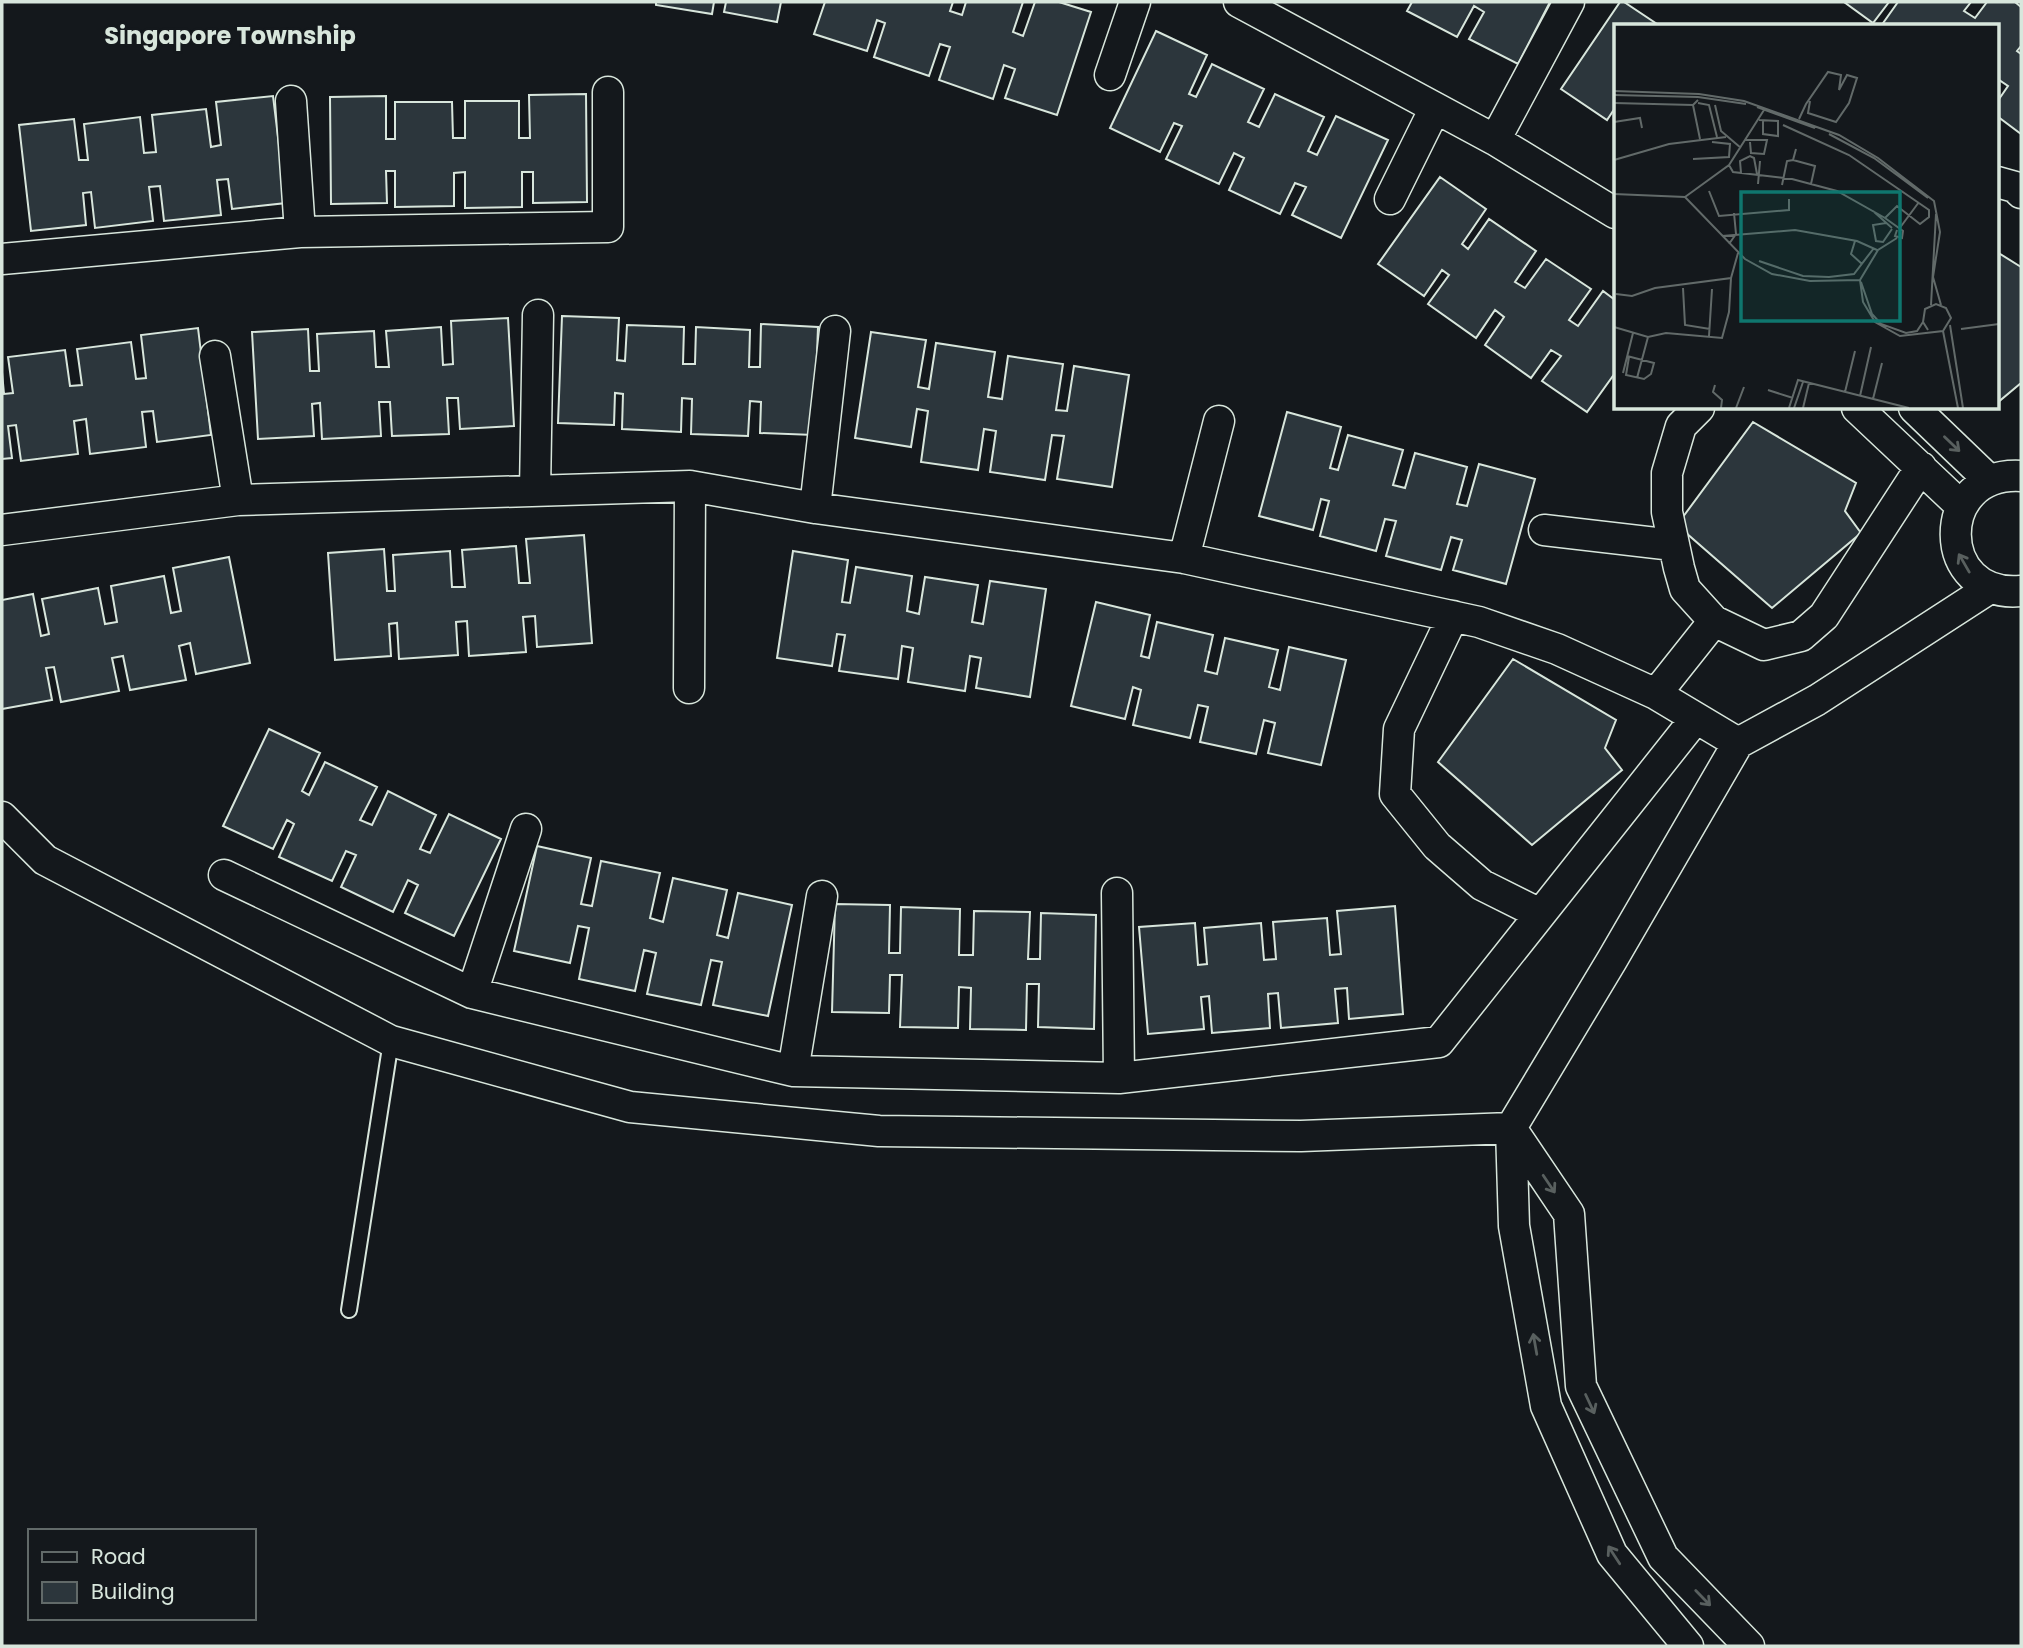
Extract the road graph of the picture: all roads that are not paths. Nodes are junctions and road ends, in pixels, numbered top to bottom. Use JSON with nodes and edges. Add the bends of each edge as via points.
{"nodes":[{"id":1,"x":1135,"y":2,"type":"edge"},
{"id":2,"x":1239,"y":2,"type":"edge"},
{"id":3,"x":1569,"y":2,"type":"edge"},
{"id":4,"x":1110,"y":75,"type":"dead end"},
{"id":5,"x":608,"y":92,"type":"dead end"},
{"id":6,"x":291,"y":101,"type":"dead end"},
{"id":7,"x":1435,"y":108,"type":"junction"},
{"id":8,"x":1495,"y":140,"type":"junction"},
{"id":9,"x":1998,"y":182,"type":"edge"},
{"id":10,"x":2021,"y":193,"type":"edge"},
{"id":11,"x":1390,"y":199,"type":"dead end"},
{"id":12,"x":1614,"y":212,"type":"edge"},
{"id":13,"x":300,"y":232,"type":"junction"},
{"id":14,"x":3,"y":252,"type":"edge"},
{"id":15,"x":538,"y":315,"type":"dead end"},
{"id":16,"x":835,"y":331,"type":"dead end"},
{"id":17,"x":215,"y":356,"type":"dead end"},
{"id":18,"x":1697,"y":410,"type":"edge"},
{"id":19,"x":1859,"y":410,"type":"edge"},
{"id":20,"x":1917,"y":410,"type":"edge"},
{"id":21,"x":1219,"y":421,"type":"dead end"},
{"id":22,"x":1921,"y":467,"type":"junction"},
{"id":23,"x":2010,"y":472,"type":"edge"},
{"id":24,"x":690,"y":486,"type":"junction"},
{"id":25,"x":535,"y":491,"type":"junction"},
{"id":26,"x":238,"y":500,"type":"junction"},
{"id":27,"x":1961,"y":506,"type":"junction"},
{"id":28,"x":815,"y":508,"type":"junction"},
{"id":29,"x":2,"y":530,"type":"edge"},
{"id":30,"x":1544,"y":530,"type":"dead end"},
{"id":31,"x":1674,"y":545,"type":"junction"},
{"id":32,"x":1184,"y":558,"type":"junction"},
{"id":33,"x":1990,"y":588,"type":"junction"},
{"id":34,"x":2021,"y":592,"type":"edge"},
{"id":35,"x":1453,"y":616,"type":"junction"},
{"id":36,"x":1714,"y":621,"type":"junction"},
{"id":37,"x":689,"y":688,"type":"dead end"},
{"id":38,"x":1656,"y":694,"type":"junction"},
{"id":39,"x":1696,"y":718,"type":"junction"},
{"id":40,"x":1738,"y":743,"type":"junction"},
{"id":41,"x":2,"y":817,"type":"edge"},
{"id":42,"x":526,"y":829,"type":"dead end"},
{"id":43,"x":224,"y":875,"type":"dead end"},
{"id":44,"x":1117,"y":893,"type":"dead end"},
{"id":45,"x":822,"y":895,"type":"dead end"},
{"id":46,"x":1540,"y":914,"type":"junction"},
{"id":47,"x":472,"y":993,"type":"junction"},
{"id":48,"x":391,"y":1041,"type":"junction"},
{"id":49,"x":793,"y":1071,"type":"junction"},
{"id":50,"x":1119,"y":1078,"type":"junction"},
{"id":51,"x":1511,"y":1128,"type":"junction"},
{"id":52,"x":349,"y":1310,"type":"dead end"},
{"id":53,"x":1688,"y":1646,"type":"edge"},
{"id":54,"x":1749,"y":1646,"type":"edge"}],
"edges":[{"from":1,"to":4,"type":"street"},
{"from":2,"to":7,"type":"street"},
{"from":3,"to":8,"type":"street"},
{"from":5,"to":13,"type":"street","via":[[608,227]]},
{"from":6,"to":13,"type":"street"},
{"from":7,"to":8,"type":"street"},
{"from":7,"to":11,"type":"street"},
{"from":8,"to":12,"type":"street"},
{"from":9,"to":10,"type":"street"},
{"from":13,"to":14,"type":"street"},
{"from":15,"to":25,"type":"street"},
{"from":16,"to":28,"type":"street"},
{"from":17,"to":26,"type":"street"},
{"from":18,"to":31,"type":"street","via":[[1681,426],[1667,473],[1667,512]]},
{"from":19,"to":22,"type":"street"},
{"from":20,"to":23,"type":"street","one_way":true},
{"from":21,"to":32,"type":"street"},
{"from":22,"to":27,"type":"street"},
{"from":22,"to":36,"type":"street","via":[[1824,616],[1801,636],[1764,645]]},
{"from":23,"to":27,"type":"street","via":[[1973,491]]},
{"from":24,"to":25,"type":"street"},
{"from":24,"to":28,"type":"street"},
{"from":24,"to":37,"type":"street"},
{"from":25,"to":26,"type":"street"},
{"from":26,"to":29,"type":"street"},
{"from":33,"to":27,"type":"street","one_way":true,"via":[[1973,577],[1955,544]]},
{"from":28,"to":32,"type":"street"},
{"from":30,"to":31,"type":"street"},
{"from":31,"to":36,"type":"street","via":[[1685,589]]},
{"from":32,"to":35,"type":"street"},
{"from":33,"to":34,"type":"street"},
{"from":33,"to":40,"type":"street","via":[[1816,700]]},
{"from":35,"to":38,"type":"street","via":[[1557,649]]},
{"from":35,"to":46,"type":"street","via":[[1399,729],[1395,794],[1437,846],[1482,885]]},
{"from":36,"to":38,"type":"street"},
{"from":38,"to":39,"type":"street"},
{"from":39,"to":40,"type":"street"},
{"from":39,"to":46,"type":"street"},
{"from":40,"to":51,"type":"street"},
{"from":41,"to":48,"type":"street","via":[[45,860]]},
{"from":42,"to":47,"type":"street"},
{"from":43,"to":47,"type":"street"},
{"from":44,"to":50,"type":"street"},
{"from":45,"to":49,"type":"street"},
{"from":46,"to":50,"type":"street","via":[[1439,1042]]},
{"from":47,"to":49,"type":"street"},
{"from":48,"to":51,"type":"street","via":[[630,1107],[879,1131],[1301,1136]]},
{"from":48,"to":52,"type":"lane"},
{"from":49,"to":50,"type":"street"},
{"from":53,"to":51,"type":"street","one_way":true,"via":[[1612,1554],[1546,1406],[1514,1226]]},
{"from":51,"to":54,"type":"street","one_way":true,"via":[[1569,1214],[1581,1386],[1662,1557]]}]}
